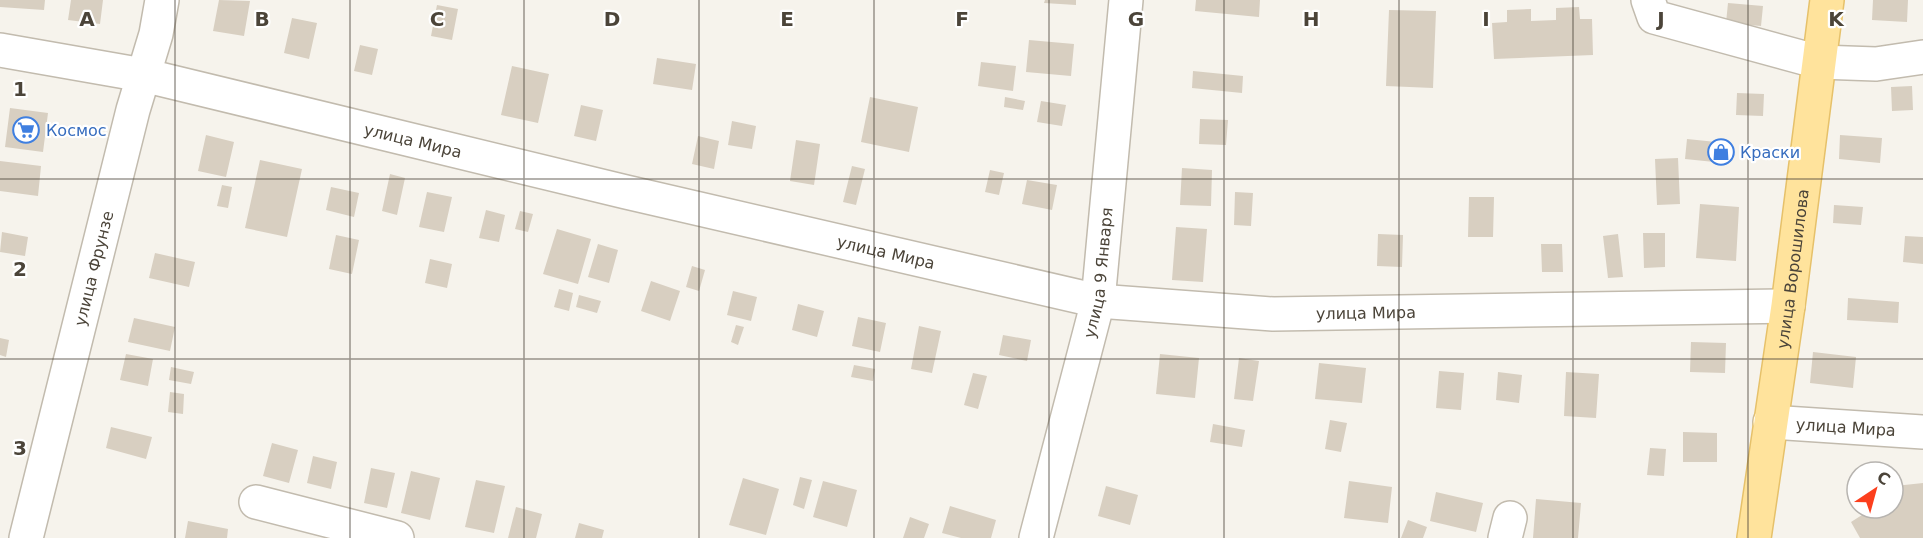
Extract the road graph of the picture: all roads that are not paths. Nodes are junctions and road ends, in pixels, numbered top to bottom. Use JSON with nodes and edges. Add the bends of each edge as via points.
{"nodes":[{"id":1,"x":162,"y":0,"type":"edge"},
{"id":2,"x":1126,"y":0,"type":"edge"},
{"id":3,"x":1648,"y":0,"type":"edge"},
{"id":4,"x":1827,"y":0,"type":"edge"},
{"id":5,"x":0,"y":50,"type":"edge"},
{"id":6,"x":1923,"y":57,"type":"edge"},
{"id":7,"x":1819,"y":62,"type":"junction"},
{"id":8,"x":143,"y":75,"type":"junction"},
{"id":9,"x":1098,"y":302,"type":"junction"},
{"id":10,"x":1788,"y":306,"type":"junction"},
{"id":11,"x":1770,"y":422,"type":"junction"},
{"id":12,"x":1923,"y":432,"type":"edge"},
{"id":13,"x":256,"y":502,"type":"dead end"},
{"id":14,"x":26,"y":538,"type":"edge"},
{"id":15,"x":397,"y":538,"type":"edge"},
{"id":16,"x":1036,"y":538,"type":"edge"},
{"id":17,"x":1754,"y":538,"type":"edge"}],
"edges":[{"from":1,"to":8,"type":"street","name":"улица Фрунзе"},
{"from":2,"to":9,"type":"street","name":"улица 9 Января"},
{"from":3,"to":7,"type":"street","via":[[1654,17]]},
{"from":4,"to":7,"type":"main road","name":"улица Ворошилова"},
{"from":5,"to":8,"type":"street","name":"улица Мира"},
{"from":6,"to":7,"type":"street","via":[[1876,64]]},
{"from":7,"to":10,"type":"main road","name":"улица Ворошилова"},
{"from":8,"to":9,"type":"street","name":"улица Мира"},
{"from":8,"to":14,"type":"street","name":"улица Фрунзе"},
{"from":9,"to":10,"type":"street","name":"улица Мира","via":[[1273,314]]},
{"from":9,"to":16,"type":"street","name":"улица 9 Января"},
{"from":10,"to":11,"type":"main road","name":"улица Ворошилова"},
{"from":11,"to":12,"type":"street","name":"улица Мира"},
{"from":11,"to":17,"type":"main road","name":"улица Ворошилова"},
{"from":13,"to":15,"type":"street"}]}
